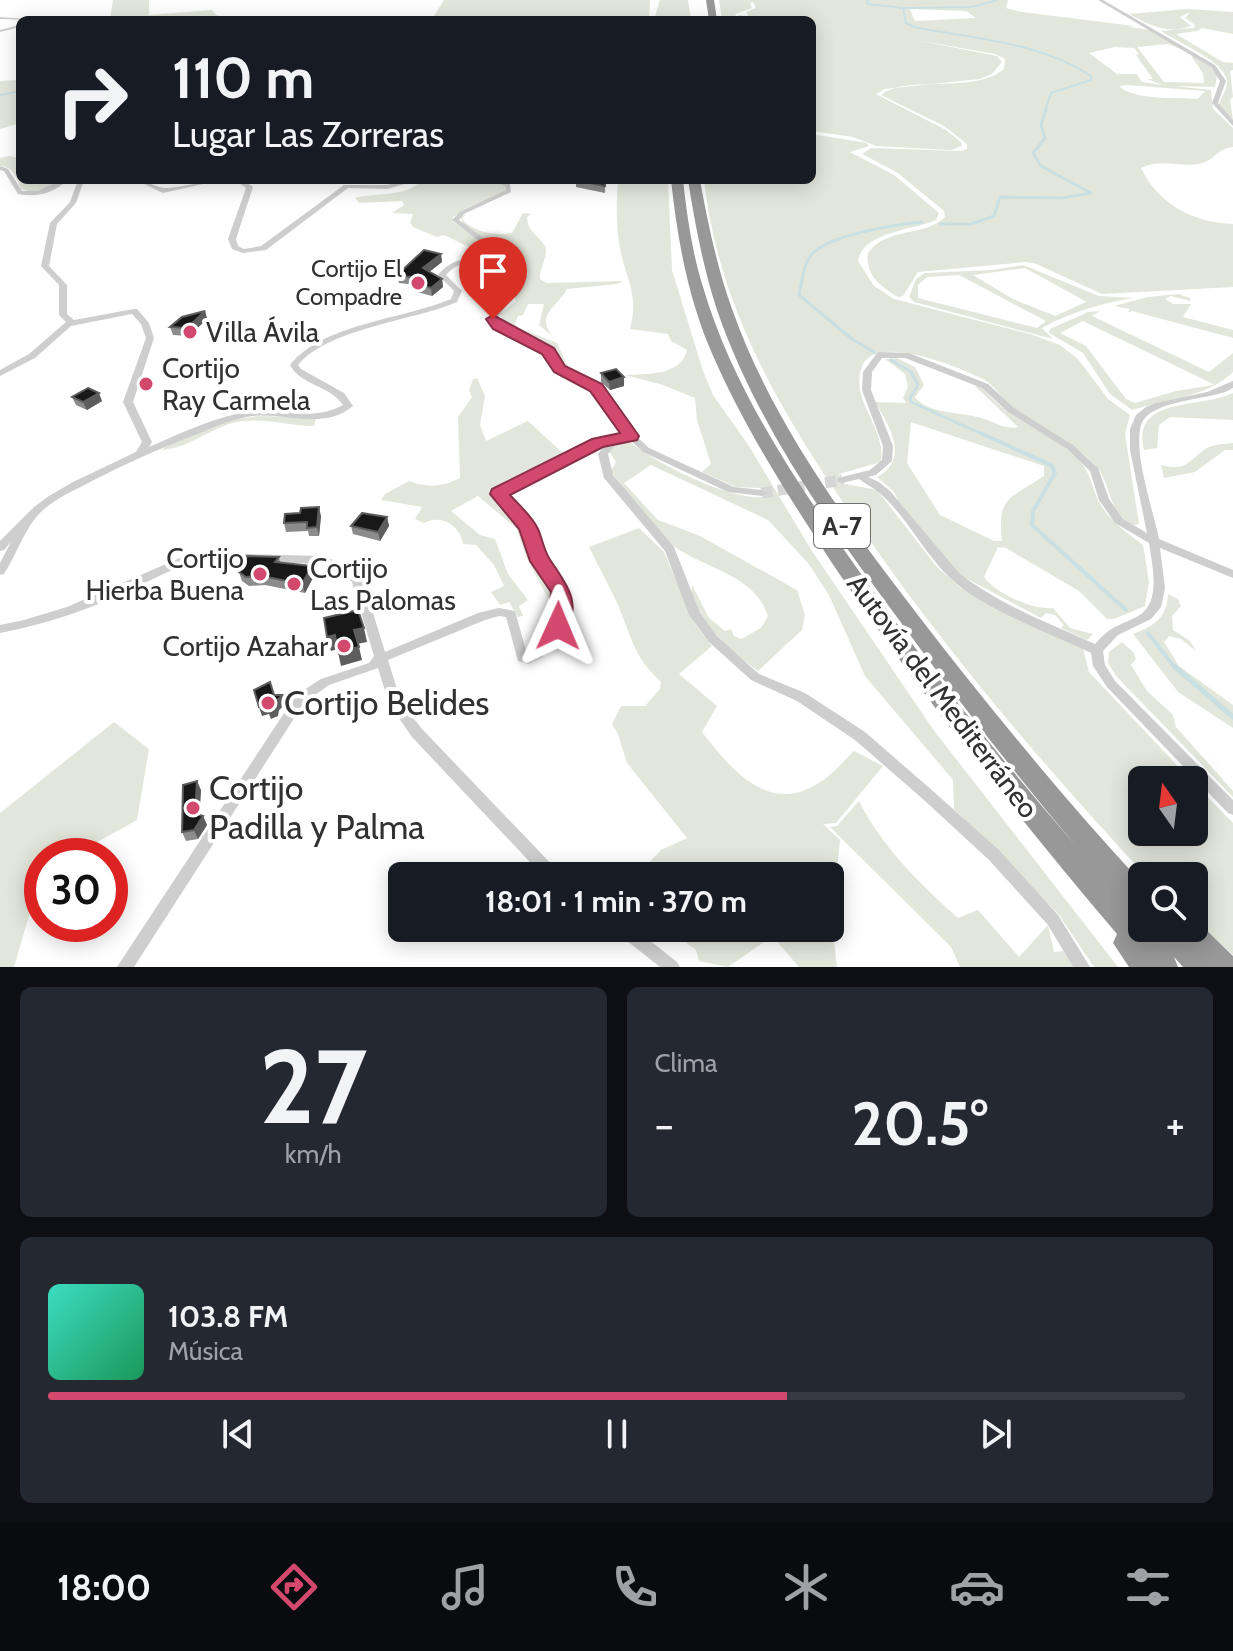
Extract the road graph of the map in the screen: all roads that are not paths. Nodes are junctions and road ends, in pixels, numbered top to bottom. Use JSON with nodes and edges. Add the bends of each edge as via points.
{"nodes":[{"id":1,"x":1100,"y":0,"type":"edge"},
{"id":2,"x":1233,"y":124,"type":"edge"},
{"id":3,"x":0,"y":168,"type":"edge"},
{"id":4,"x":59,"y":184,"type":"edge"},
{"id":5,"x":80,"y":184,"type":"edge"},
{"id":6,"x":148,"y":184,"type":"edge"},
{"id":7,"x":198,"y":184,"type":"edge"},
{"id":8,"x":245,"y":184,"type":"edge"},
{"id":9,"x":399,"y":184,"type":"edge"},
{"id":10,"x":505,"y":184,"type":"edge"},
{"id":11,"x":677,"y":184,"type":"edge"},
{"id":12,"x":694,"y":184,"type":"edge"},
{"id":13,"x":493,"y":258,"type":"junction"},
{"id":14,"x":72,"y":323,"type":"junction"},
{"id":15,"x":0,"y":373,"type":"edge"},
{"id":16,"x":1233,"y":384,"type":"edge"},
{"id":17,"x":631,"y":436,"type":"junction"},
{"id":18,"x":615,"y":439,"type":"junction"},
{"id":19,"x":139,"y":456,"type":"junction"},
{"id":20,"x":862,"y":478,"type":"junction"},
{"id":21,"x":842,"y":480,"type":"tunnel mouth"},
{"id":22,"x":762,"y":493,"type":"tunnel mouth"},
{"id":23,"x":32,"y":517,"type":"junction"},
{"id":24,"x":1153,"y":541,"type":"junction"},
{"id":25,"x":0,"y":547,"type":"edge"},
{"id":26,"x":0,"y":571,"type":"edge"},
{"id":27,"x":1233,"y":574,"type":"edge"},
{"id":28,"x":0,"y":629,"type":"edge"},
{"id":29,"x":1097,"y":650,"type":"junction"},
{"id":30,"x":379,"y":659,"type":"junction"},
{"id":31,"x":959,"y":727,"type":"junction"},
{"id":32,"x":1233,"y":809,"type":"edge"},
{"id":33,"x":1077,"y":825,"type":"junction"},
{"id":34,"x":540,"y":862,"type":"edge"},
{"id":35,"x":1128,"y":873,"type":"edge"},
{"id":36,"x":1128,"y":885,"type":"edge"},
{"id":37,"x":640,"y":942,"type":"edge"},
{"id":38,"x":1179,"y":942,"type":"edge"},
{"id":39,"x":1199,"y":942,"type":"edge"},
{"id":40,"x":125,"y":967,"type":"edge"},
{"id":41,"x":672,"y":967,"type":"edge"},
{"id":42,"x":1082,"y":967,"type":"edge"},
{"id":43,"x":1147,"y":967,"type":"edge"},
{"id":44,"x":1164,"y":967,"type":"edge"},
{"id":45,"x":1202,"y":967,"type":"edge"},
{"id":46,"x":1224,"y":967,"type":"edge"}],
"edges":[{"from":1,"to":2,"type":"street","via":[[1213,66],[1223,81],[1215,103]]},
{"from":3,"to":4,"type":"street","via":[[20,193],[49,191]]},
{"from":5,"to":14,"type":"street","via":[[73,203],[54,223],[45,266],[63,285],[63,315]]},
{"from":6,"to":7,"type":"street","via":[[163,191]]},
{"from":8,"to":9,"type":"street","via":[[250,187],[232,239],[243,251],[270,243],[346,186]]},
{"from":10,"to":13,"type":"street","via":[[509,191],[455,220],[493,246]]},
{"from":11,"to":31,"type":"highway","name":"Autovía del Mediterráneo","number":"A-7","via":[[682,235],[696,292],[750,420],[791,488]]},
{"from":12,"to":33,"type":"highway","name":"Autovía del Mediterráneo","number":"A-7","via":[[699,230],[716,290],[746,366],[785,437],[916,628]]},
{"from":13,"to":17,"type":"street","via":[[466,274],[472,283],[509,296],[493,319],[548,351],[560,369],[596,387]]},
{"from":13,"to":19,"type":"street","via":[[459,262],[443,271],[458,291],[454,300],[344,334],[295,360],[297,371],[341,395],[348,406],[338,414],[240,415]]},
{"from":14,"to":15,"type":"street","via":[[32,356]]},
{"from":14,"to":19,"type":"street","via":[[134,311],[145,323],[150,338],[128,402],[147,442]]},
{"from":16,"to":24,"type":"street","via":[[1206,397],[1155,407],[1136,423],[1134,442]]},
{"from":17,"to":18,"type":"street"},
{"from":17,"to":22,"type":"street","via":[[646,450],[732,490]]},
{"from":18,"to":30,"type":"street","via":[[499,494],[528,527],[540,561],[562,592],[558,626],[538,654],[522,658],[511,614],[499,612]]},
{"from":18,"to":42,"type":"street","via":[[603,454],[608,476],[670,550],[695,615],[713,639],[755,677],[801,697],[860,736],[910,779],[994,855],[1053,920]]},
{"from":19,"to":23,"type":"street","via":[[61,492]]},
{"from":20,"to":21,"type":"street"},
{"from":20,"to":24,"type":"street","via":[[881,471],[890,451],[867,393],[869,367],[880,355],[906,355],[985,386],[1011,410],[1070,447],[1095,470],[1104,500],[1119,521]]},
{"from":20,"to":29,"type":"street","via":[[889,493],[958,579]]},
{"from":23,"to":25,"type":"street"},
{"from":23,"to":26,"type":"street"},
{"from":24,"to":27,"type":"street"},
{"from":24,"to":29,"type":"street","via":[[1156,605],[1144,618],[1114,632]]},
{"from":28,"to":30,"type":"street","via":[[76,611],[182,561],[322,560],[357,580]]},
{"from":29,"to":32,"type":"street","via":[[1099,666],[1111,684]]},
{"from":30,"to":34,"type":"street","via":[[395,704],[417,733]]},
{"from":30,"to":40,"type":"street","via":[[300,699]]},
{"from":31,"to":43,"type":"highway","via":[[992,782]]},
{"from":31,"to":44,"type":"highway","name":"Autovía del Mediterráneo","number":"A-7"},
{"from":33,"to":35,"type":"highway"},
{"from":33,"to":36,"type":"highway","name":"Autovía del Mediterráneo","number":"A-7"},
{"from":37,"to":41,"type":"street"},
{"from":38,"to":45,"type":"highway"},
{"from":39,"to":46,"type":"highway"}]}
